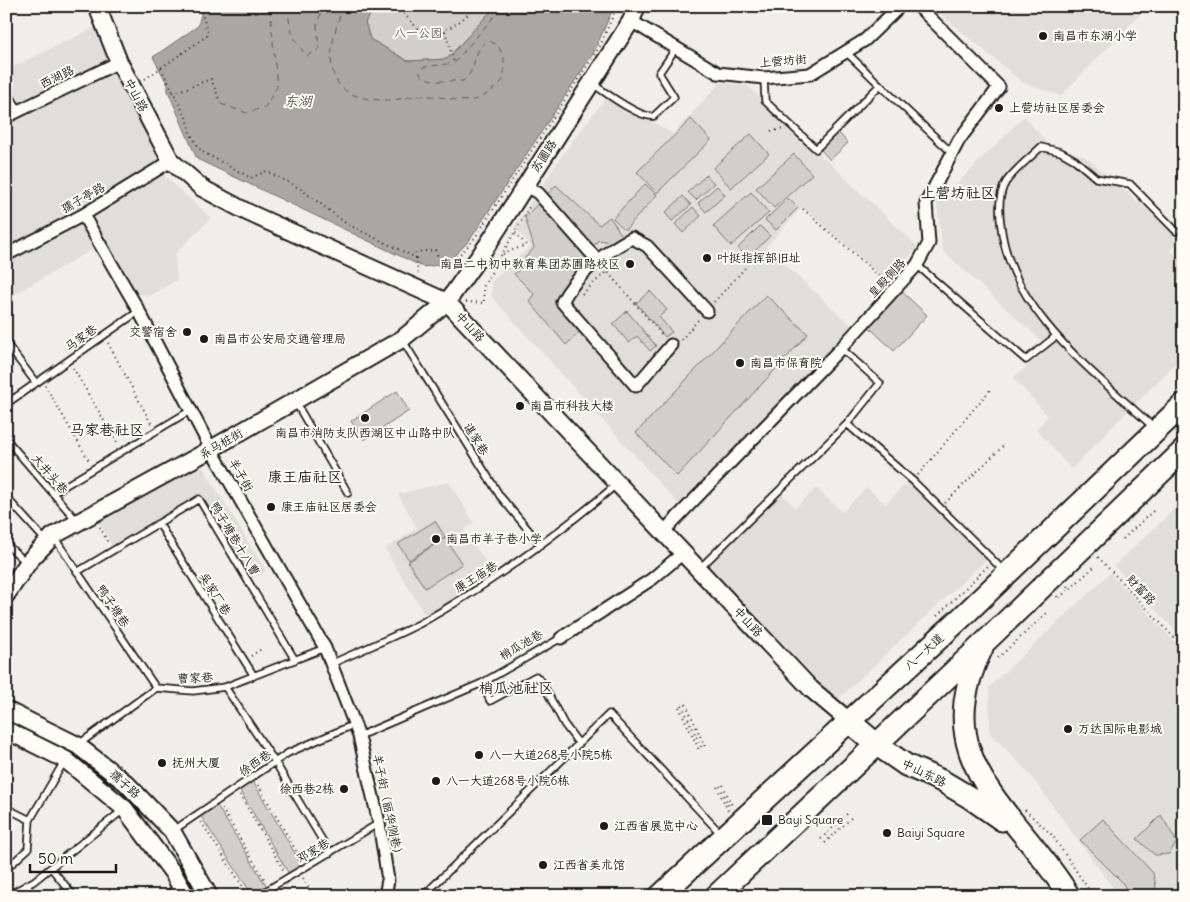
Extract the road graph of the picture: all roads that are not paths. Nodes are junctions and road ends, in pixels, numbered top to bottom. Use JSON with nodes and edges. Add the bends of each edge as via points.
{"nodes":[{"id":1,"x":97,"y":6,"type":"edge"},
{"id":2,"x":900,"y":6,"type":"edge"},
{"id":3,"x":918,"y":6,"type":"edge"},
{"id":4,"x":634,"y":14,"type":"edge"},
{"id":5,"x":676,"y":48,"type":"junction"},
{"id":6,"x":846,"y":52,"type":"junction"},
{"id":7,"x":119,"y":62,"type":"junction"},
{"id":8,"x":764,"y":78,"type":"junction"},
{"id":9,"x":591,"y":83,"type":"junction"},
{"id":10,"x":880,"y":85,"type":"junction"},
{"id":11,"x":6,"y":88,"type":"edge"},
{"id":12,"x":14,"y":109,"type":"edge"},
{"id":13,"x":6,"y":117,"type":"edge"},
{"id":14,"x":952,"y":153,"type":"junction"},
{"id":15,"x":171,"y":162,"type":"junction"},
{"id":16,"x":531,"y":190,"type":"junction"},
{"id":17,"x":84,"y":215,"type":"junction"},
{"id":18,"x":1176,"y":231,"type":"dead end"},
{"id":19,"x":6,"y":255,"type":"edge"},
{"id":20,"x":600,"y":264,"type":"junction"},
{"id":21,"x":917,"y":266,"type":"junction"},
{"id":22,"x":447,"y":302,"type":"junction"},
{"id":23,"x":139,"y":311,"type":"junction"},
{"id":24,"x":707,"y":311,"type":"dead end"},
{"id":25,"x":1055,"y":337,"type":"junction"},
{"id":26,"x":402,"y":339,"type":"junction"},
{"id":27,"x":6,"y":343,"type":"edge"},
{"id":28,"x":671,"y":345,"type":"road end"},
{"id":29,"x":841,"y":348,"type":"junction"},
{"id":30,"x":39,"y":381,"type":"junction"},
{"id":31,"x":295,"y":401,"type":"junction"},
{"id":32,"x":6,"y":404,"type":"edge"},
{"id":33,"x":1184,"y":404,"type":"edge"},
{"id":34,"x":191,"y":410,"type":"junction"},
{"id":35,"x":847,"y":424,"type":"junction"},
{"id":36,"x":1156,"y":430,"type":"junction"},
{"id":37,"x":6,"y":439,"type":"edge"},
{"id":38,"x":211,"y":450,"type":"junction"},
{"id":39,"x":1184,"y":450,"type":"edge"},
{"id":40,"x":618,"y":484,"type":"junction"},
{"id":41,"x":53,"y":493,"type":"junction"},
{"id":42,"x":348,"y":493,"type":"dead end"},
{"id":43,"x":6,"y":497,"type":"edge"},
{"id":44,"x":78,"y":522,"type":"junction"},
{"id":45,"x":157,"y":524,"type":"junction"},
{"id":46,"x":663,"y":532,"type":"junction"},
{"id":47,"x":50,"y":539,"type":"junction"},
{"id":48,"x":6,"y":544,"type":"edge"},
{"id":49,"x":541,"y":545,"type":"junction"},
{"id":50,"x":683,"y":553,"type":"junction"},
{"id":51,"x":27,"y":563,"type":"junction"},
{"id":52,"x":999,"y":569,"type":"junction"},
{"id":53,"x":699,"y":570,"type":"junction"},
{"id":54,"x":77,"y":572,"type":"junction"},
{"id":55,"x":6,"y":595,"type":"edge"},
{"id":56,"x":562,"y":638,"type":"joint"},
{"id":57,"x":324,"y":648,"type":"junction"},
{"id":58,"x":992,"y":650,"type":"junction"},
{"id":59,"x":295,"y":660,"type":"junction"},
{"id":60,"x":331,"y":664,"type":"junction"},
{"id":61,"x":254,"y":676,"type":"junction"},
{"id":62,"x":482,"y":684,"type":"junction"},
{"id":63,"x":225,"y":687,"type":"junction"},
{"id":64,"x":156,"y":688,"type":"junction"},
{"id":65,"x":825,"y":702,"type":"joint"},
{"id":66,"x":6,"y":710,"type":"edge"},
{"id":67,"x":848,"y":721,"type":"junction"},
{"id":68,"x":356,"y":724,"type":"junction"},
{"id":69,"x":6,"y":730,"type":"edge"},
{"id":70,"x":359,"y":736,"type":"junction"},
{"id":71,"x":578,"y":744,"type":"junction"},
{"id":72,"x":876,"y":744,"type":"junction"},
{"id":73,"x":77,"y":746,"type":"junction"},
{"id":74,"x":66,"y":760,"type":"junction"},
{"id":75,"x":275,"y":762,"type":"junction"},
{"id":76,"x":6,"y":808,"type":"edge"},
{"id":77,"x":125,"y":809,"type":"junction"},
{"id":78,"x":30,"y":820,"type":"junction"},
{"id":79,"x":380,"y":823,"type":"junction"},
{"id":80,"x":172,"y":831,"type":"junction"},
{"id":81,"x":723,"y":837,"type":"junction"},
{"id":82,"x":1026,"y":839,"type":"junction"},
{"id":83,"x":330,"y":853,"type":"junction"},
{"id":84,"x":6,"y":868,"type":"edge"},
{"id":85,"x":51,"y":868,"type":"junction"},
{"id":86,"x":26,"y":885,"type":"junction"},
{"id":87,"x":183,"y":890,"type":"edge"},
{"id":88,"x":7,"y":896,"type":"edge"},
{"id":89,"x":35,"y":896,"type":"edge"},
{"id":90,"x":74,"y":896,"type":"edge"},
{"id":91,"x":166,"y":896,"type":"edge"},
{"id":92,"x":209,"y":896,"type":"edge"},
{"id":93,"x":257,"y":896,"type":"edge"},
{"id":94,"x":384,"y":896,"type":"edge"},
{"id":95,"x":423,"y":896,"type":"edge"},
{"id":96,"x":660,"y":896,"type":"edge"},
{"id":97,"x":716,"y":896,"type":"edge"},
{"id":98,"x":1069,"y":896,"type":"edge"}],
"edges":[{"from":1,"to":7,"type":"main road","name":"中山路"},
{"from":2,"to":6,"type":"street","name":"上营坊街","via":[[865,40]]},
{"from":3,"to":14,"type":"street","name":"皇殿侧路","via":[[999,87]]},
{"from":4,"to":5,"type":"street","name":"上营坊街"},
{"from":4,"to":9,"type":"main road","name":"苏圃路"},
{"from":5,"to":8,"type":"street","name":"上营坊街","via":[[718,73]]},
{"from":5,"to":9,"type":"lane","via":[[659,73],[674,97],[652,116],[636,111]]},
{"from":6,"to":8,"type":"street","name":"上营坊街","via":[[810,74]]},
{"from":6,"to":10,"type":"lane"},
{"from":7,"to":12,"type":"street","name":"西湖路"},
{"from":7,"to":15,"type":"main road","name":"中山路"},
{"from":8,"to":10,"type":"lane","via":[[765,101],[816,149]]},
{"from":9,"to":16,"type":"main road","name":"苏圃路"},
{"from":10,"to":14,"type":"lane"},
{"from":11,"to":12,"type":"lane"},
{"from":12,"to":13,"type":"street","name":"西湖路"},
{"from":14,"to":21,"type":"street","name":"皇殿侧路","via":[[926,203],[929,243]]},
{"from":15,"to":17,"type":"street","name":"孺子亭路"},
{"from":15,"to":22,"type":"main road","name":"中山路","via":[[202,188],[247,212]]},
{"from":16,"to":20,"type":"street"},
{"from":16,"to":22,"type":"main road","name":"苏圃路"},
{"from":17,"to":19,"type":"street","name":"孺子亭路"},
{"from":17,"to":23,"type":"street","name":"羊子街"},
{"from":18,"to":25,"type":"lane","via":[[1130,184],[1096,178],[1061,152],[1041,147],[1005,182],[999,208],[1003,243],[1013,273]]},
{"from":20,"to":24,"type":"street","via":[[615,246],[632,238],[647,246]]},
{"from":20,"to":28,"type":"street","via":[[569,288],[562,302],[636,386]]},
{"from":21,"to":25,"type":"lane","via":[[1026,360]]},
{"from":21,"to":29,"type":"street","name":"皇殿侧路"},
{"from":22,"to":26,"type":"main road","name":"系马桩街"},
{"from":22,"to":40,"type":"main road","name":"中山路"},
{"from":23,"to":30,"type":"lane","name":"马家巷"},
{"from":23,"to":34,"type":"street","name":"羊子街"},
{"from":25,"to":36,"type":"lane"},
{"from":26,"to":31,"type":"main road","name":"系马桩街"},
{"from":26,"to":49,"type":"lane","name":"谌家巷","via":[[500,496]]},
{"from":27,"to":30,"type":"lane"},
{"from":29,"to":35,"type":"lane","via":[[880,383]]},
{"from":29,"to":46,"type":"street","name":"皇殿侧路"},
{"from":30,"to":32,"type":"lane","name":"马家巷"},
{"from":31,"to":38,"type":"main road","name":"系马桩街"},
{"from":31,"to":42,"type":"lane"},
{"from":33,"to":36,"type":"highway","name":"八一大道"},
{"from":34,"to":38,"type":"street","name":"羊子街"},
{"from":34,"to":41,"type":"lane"},
{"from":35,"to":52,"type":"lane","via":[[913,481]]},
{"from":35,"to":53,"type":"lane"},
{"from":36,"to":52,"type":"highway","name":"八一大道"},
{"from":37,"to":41,"type":"lane","name":"大井头巷"},
{"from":38,"to":44,"type":"main road","name":"系马桩街"},
{"from":38,"to":57,"type":"street","name":"羊子街"},
{"from":39,"to":58,"type":"highway","via":[[1086,544]]},
{"from":40,"to":46,"type":"main road","name":"中山路"},
{"from":40,"to":49,"type":"lane","name":"康王庙巷"},
{"from":41,"to":44,"type":"lane","name":"大井头巷"},
{"from":43,"to":47,"type":"lane","name":"鸭子塘巷"},
{"from":44,"to":47,"type":"main road","name":"系马桩街"},
{"from":45,"to":54,"type":"lane","name":"鸭子塘巷十八曹"},
{"from":45,"to":59,"type":"lane","name":"鸭子塘巷十八曹","via":[[199,499]]},
{"from":45,"to":61,"type":"lane","name":"吴家厂巷"},
{"from":46,"to":50,"type":"main road","name":"中山路"},
{"from":47,"to":51,"type":"main road","name":"系马桩街"},
{"from":47,"to":54,"type":"lane","name":"鸭子塘巷"},
{"from":48,"to":51,"type":"lane"},
{"from":49,"to":60,"type":"lane","name":"康王庙巷","via":[[420,623]]},
{"from":50,"to":53,"type":"main road","name":"中山路"},
{"from":50,"to":56,"type":"street","name":"梢瓜池巷","via":[[652,579]]},
{"from":51,"to":55,"type":"main road","name":"系马桩街"},
{"from":52,"to":67,"type":"highway","name":"八一大道"},
{"from":53,"to":65,"type":"main road","name":"中山路"},
{"from":54,"to":64,"type":"lane","name":"鸭子塘巷"},
{"from":56,"to":62,"type":"lane","name":"梢瓜池巷"},
{"from":57,"to":59,"type":"lane","name":"曹家巷"},
{"from":57,"to":60,"type":"street","name":"羊子街"},
{"from":58,"to":72,"type":"highway"},
{"from":58,"to":82,"type":"highway","name":"中山东路","via":[[974,666],[967,692],[964,719],[967,746],[989,792]]},
{"from":59,"to":61,"type":"lane","name":"曹家巷"},
{"from":60,"to":68,"type":"street","name":"羊子街"},
{"from":61,"to":63,"type":"lane","name":"曹家巷"},
{"from":62,"to":70,"type":"lane","name":"梢瓜池巷"},
{"from":62,"to":71,"type":"lane","via":[[490,701],[536,676]]},
{"from":63,"to":64,"type":"lane","name":"曹家巷","via":[[193,691]]},
{"from":63,"to":75,"type":"lane"},
{"from":64,"to":73,"type":"lane"},
{"from":65,"to":67,"type":"main road","name":"中山东路"},
{"from":66,"to":73,"type":"main road","name":"孺子路"},
{"from":67,"to":72,"type":"highway","name":"中山东路"},
{"from":67,"to":81,"type":"highway","name":"八一大道"},
{"from":68,"to":70,"type":"street","name":"羊子街（丽华侧巷）"},
{"from":68,"to":75,"type":"lane","name":"徐西巷"},
{"from":69,"to":74,"type":"main road","name":"孺子路"},
{"from":70,"to":79,"type":"street","name":"羊子街（丽华侧巷）"},
{"from":71,"to":81,"type":"lane","via":[[610,714]]},
{"from":71,"to":95,"type":"lane"},
{"from":72,"to":82,"type":"highway","name":"中山东路","via":[[906,765],[969,797]]},
{"from":72,"to":97,"type":"highway"},
{"from":73,"to":80,"type":"main road","name":"孺子路","via":[[126,783]]},
{"from":74,"to":77,"type":"main road","name":"孺子路"},
{"from":74,"to":78,"type":"lane"},
{"from":75,"to":80,"type":"lane","name":"徐西巷"},
{"from":75,"to":83,"type":"lane"},
{"from":76,"to":78,"type":"lane"},
{"from":77,"to":85,"type":"lane"},
{"from":77,"to":87,"type":"main road","name":"孺子路","via":[[174,873]]},
{"from":78,"to":84,"type":"lane","via":[[28,849]]},
{"from":79,"to":83,"type":"lane","name":"邓家巷"},
{"from":79,"to":94,"type":"street","name":"羊子街（丽华侧巷）","via":[[388,880]]},
{"from":80,"to":92,"type":"main road","name":"孺子路"},
{"from":81,"to":96,"type":"highway","name":"八一大道"},
{"from":82,"to":98,"type":"highway","name":"中山东路","via":[[1053,869]]},
{"from":83,"to":93,"type":"lane","name":"邓家巷"},
{"from":85,"to":86,"type":"lane"},
{"from":85,"to":90,"type":"lane"},
{"from":86,"to":88,"type":"lane"},
{"from":86,"to":89,"type":"lane"},
{"from":87,"to":91,"type":"lane"}]}
